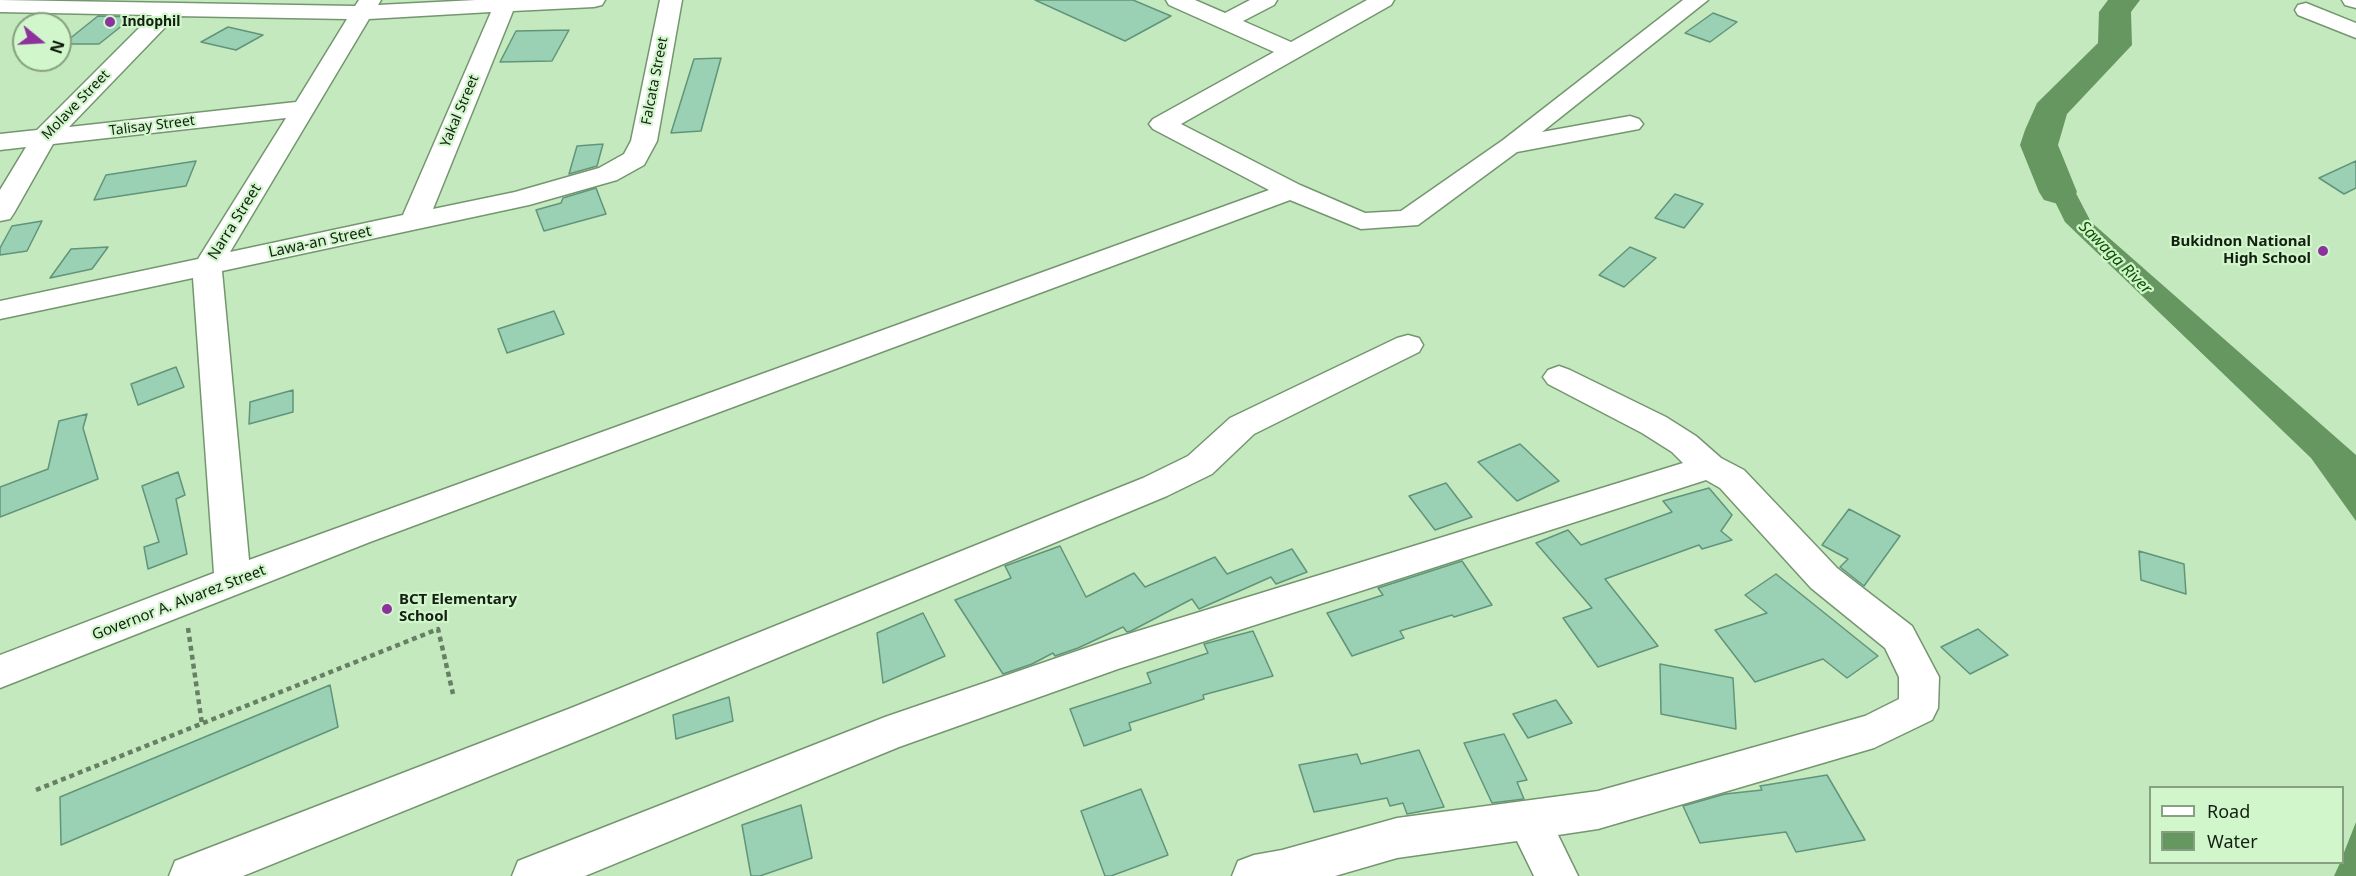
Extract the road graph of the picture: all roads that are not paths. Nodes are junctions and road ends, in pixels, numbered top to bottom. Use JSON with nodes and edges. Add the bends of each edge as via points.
{"nodes":[{"id":1,"x":594,"y":0,"type":"edge"},
{"id":2,"x":670,"y":0,"type":"edge"},
{"id":3,"x":1177,"y":0,"type":"edge"},
{"id":4,"x":1266,"y":0,"type":"edge"},
{"id":5,"x":1383,"y":0,"type":"edge"},
{"id":6,"x":1698,"y":0,"type":"edge"},
{"id":7,"x":505,"y":3,"type":"edge"},
{"id":8,"x":0,"y":5,"type":"edge"},
{"id":9,"x":367,"y":7,"type":"edge"},
{"id":10,"x":169,"y":10,"type":"junction"},
{"id":11,"x":2306,"y":10,"type":"dead end"},
{"id":12,"x":1227,"y":21,"type":"junction"},
{"id":13,"x":2356,"y":31,"type":"edge"},
{"id":14,"x":1292,"y":51,"type":"junction"},
{"id":15,"x":305,"y":108,"type":"junction"},
{"id":16,"x":1630,"y":124,"type":"dead end"},
{"id":17,"x":43,"y":139,"type":"junction"},
{"id":18,"x":0,"y":142,"type":"edge"},
{"id":19,"x":1509,"y":146,"type":"junction"},
{"id":20,"x":634,"y":159,"type":"joint"},
{"id":21,"x":1291,"y":191,"type":"junction"},
{"id":22,"x":0,"y":213,"type":"edge"},
{"id":23,"x":414,"y":222,"type":"junction"},
{"id":24,"x":207,"y":267,"type":"junction"},
{"id":25,"x":0,"y":310,"type":"edge"},
{"id":26,"x":1408,"y":345,"type":"dead end"},
{"id":27,"x":1559,"y":377,"type":"dead end"},
{"id":28,"x":1709,"y":467,"type":"junction"},
{"id":29,"x":233,"y":582,"type":"junction"},
{"id":30,"x":0,"y":672,"type":"edge"},
{"id":31,"x":1529,"y":820,"type":"junction"},
{"id":32,"x":1273,"y":874,"type":"edge"},
{"id":33,"x":191,"y":876,"type":"edge"},
{"id":34,"x":534,"y":876,"type":"edge"},
{"id":35,"x":1556,"y":876,"type":"edge"}],
"edges":[{"from":1,"to":7,"type":"street"},
{"from":2,"to":20,"type":"street","name":"Falcata Street","via":[[644,141]]},
{"from":3,"to":12,"type":"street"},
{"from":4,"to":12,"type":"street"},
{"from":5,"to":14,"type":"street"},
{"from":6,"to":19,"type":"street"},
{"from":7,"to":9,"type":"street"},
{"from":7,"to":23,"type":"street","name":"Yakal Street"},
{"from":8,"to":10,"type":"street"},
{"from":9,"to":10,"type":"street"},
{"from":9,"to":15,"type":"street","name":"Narra Street"},
{"from":10,"to":17,"type":"street","name":"Molave Street"},
{"from":11,"to":13,"type":"street"},
{"from":12,"to":14,"type":"street"},
{"from":14,"to":21,"type":"street","via":[[1162,124]]},
{"from":15,"to":17,"type":"street","name":"Talisay Street"},
{"from":15,"to":24,"type":"street","name":"Narra Street"},
{"from":16,"to":19,"type":"street"},
{"from":17,"to":18,"type":"street","name":"Talisay Street"},
{"from":17,"to":22,"type":"street","name":"Molave Street"},
{"from":19,"to":21,"type":"street","via":[[1408,219],[1361,220]]},
{"from":20,"to":23,"type":"street","name":"Lawa-an Street","via":[[608,174]]},
{"from":21,"to":29,"type":"street","name":"Governor A. Alvarez Street"},
{"from":23,"to":24,"type":"street","name":"Lawa-an Street"},
{"from":24,"to":25,"type":"street","name":"Lawa-an Street"},
{"from":24,"to":29,"type":"street","name":"Narra Street"},
{"from":26,"to":33,"type":"street","via":[[1242,426],[1200,465],[1155,487]]},
{"from":27,"to":28,"type":"street","via":[[1654,425],[1684,444]]},
{"from":28,"to":31,"type":"street","via":[[1732,479],[1824,578],[1899,637],[1919,677],[1918,708],[1874,730],[1598,810]]},
{"from":28,"to":34,"type":"street","via":[[1069,670],[885,735]]},
{"from":29,"to":30,"type":"street","name":"Governor A. Alvarez Street"},
{"from":31,"to":32,"type":"street","via":[[1397,838]]},
{"from":31,"to":35,"type":"street"}]}
